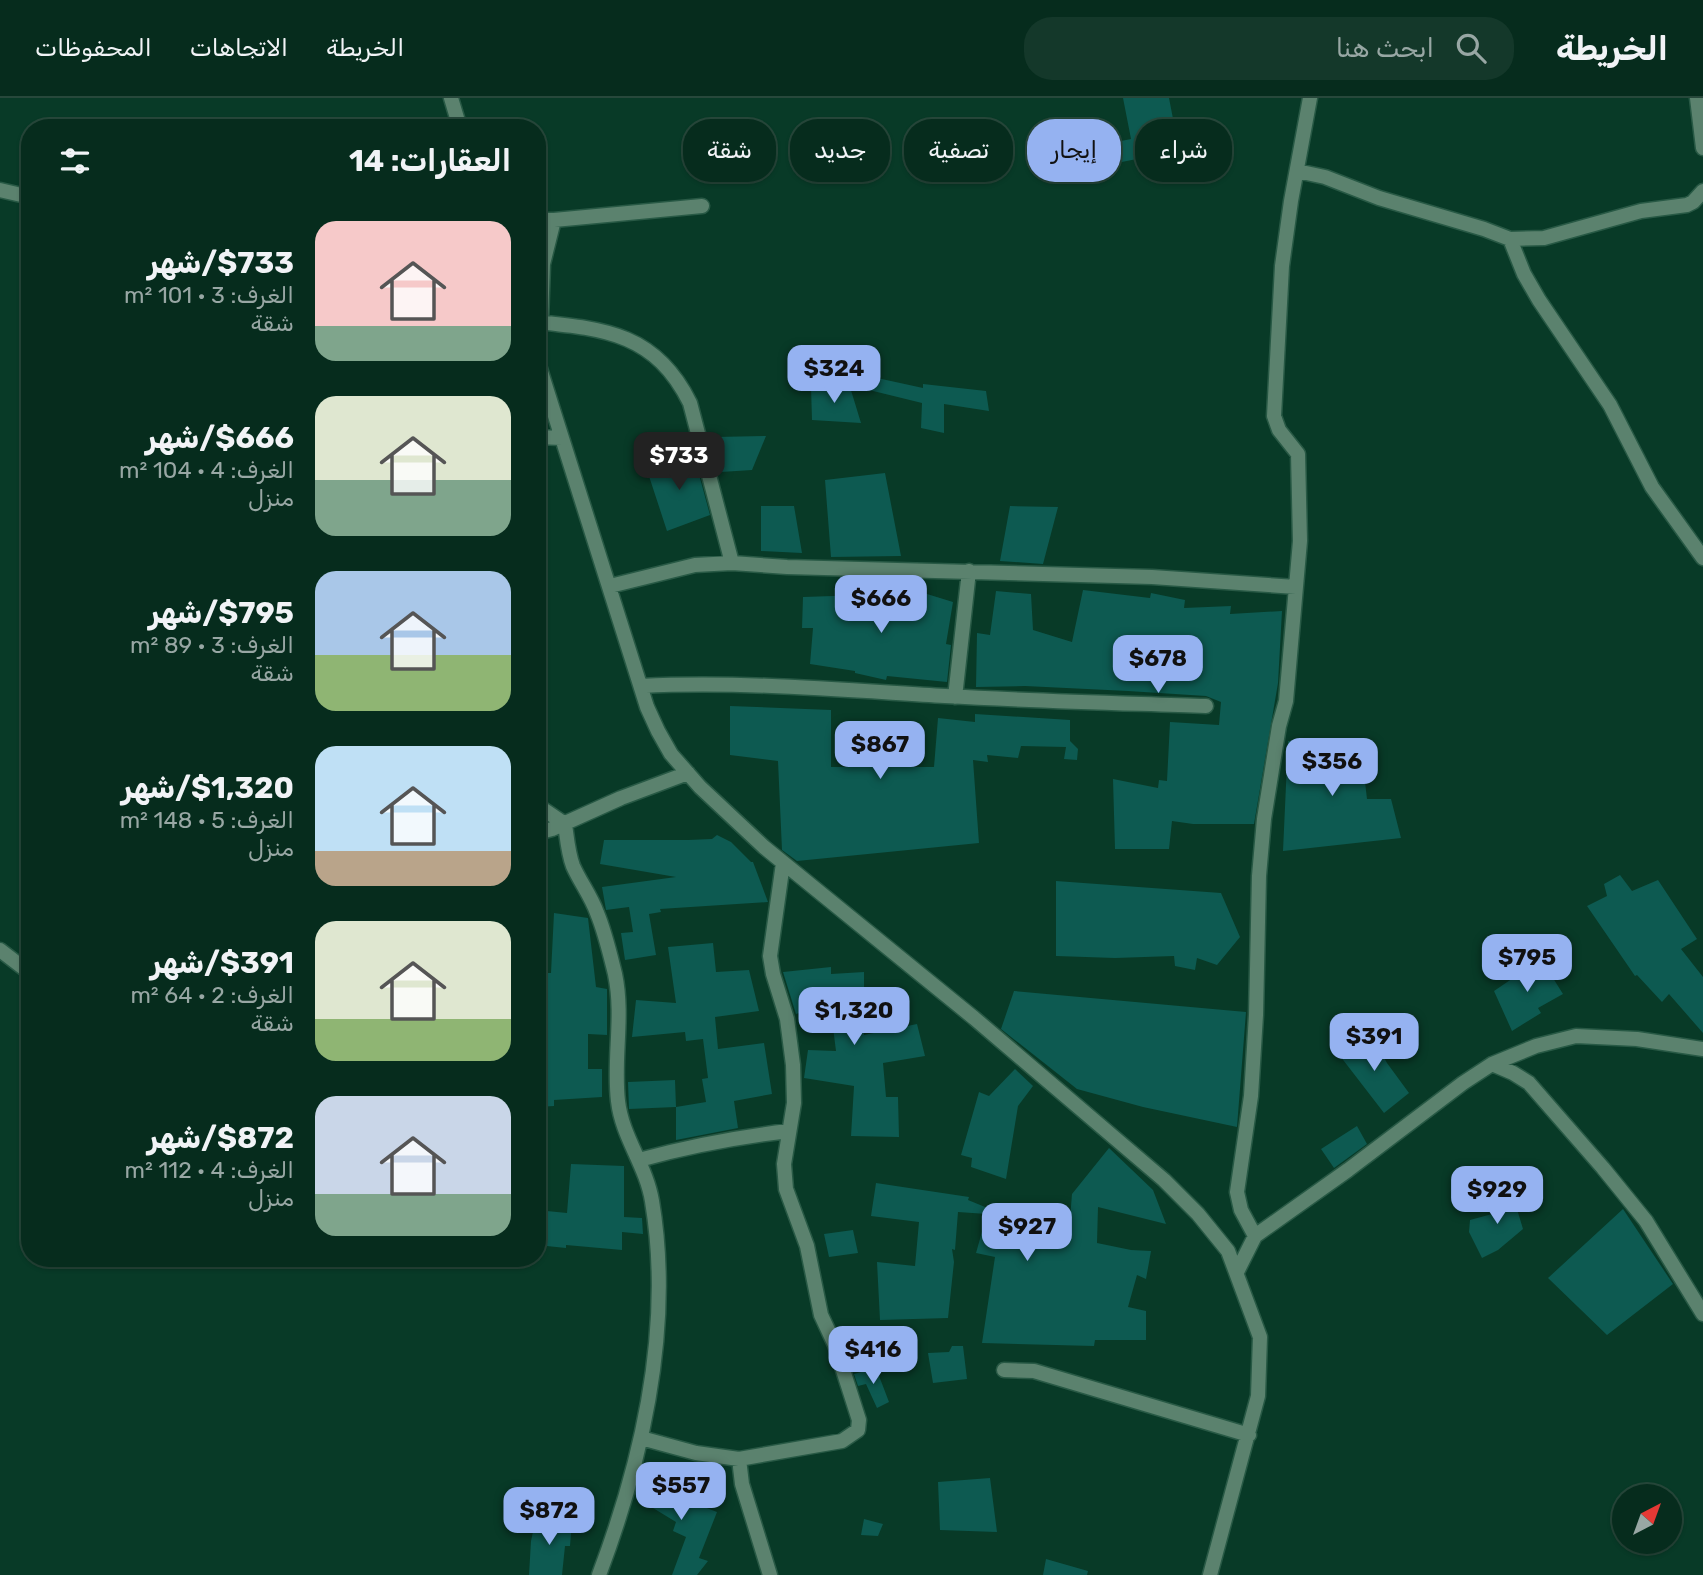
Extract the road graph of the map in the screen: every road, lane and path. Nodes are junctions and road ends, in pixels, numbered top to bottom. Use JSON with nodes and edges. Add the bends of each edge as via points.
{"nodes":[{"id":1,"x":451,"y":98,"type":"edge"},
{"id":2,"x":1310,"y":98,"type":"edge"},
{"id":3,"x":1697,"y":98,"type":"edge"},
{"id":4,"x":457,"y":119,"type":"edge"},
{"id":5,"x":1703,"y":148,"type":"edge"},
{"id":6,"x":1297,"y":171,"type":"junction"},
{"id":7,"x":0,"y":190,"type":"edge"},
{"id":8,"x":1703,"y":191,"type":"edge"},
{"id":9,"x":21,"y":195,"type":"edge"},
{"id":10,"x":702,"y":206,"type":"dead end"},
{"id":11,"x":546,"y":220,"type":"edge"},
{"id":12,"x":554,"y":220,"type":"junction"},
{"id":13,"x":1510,"y":240,"type":"junction"},
{"id":14,"x":546,"y":252,"type":"edge"},
{"id":15,"x":546,"y":323,"type":"edge"},
{"id":16,"x":546,"y":388,"type":"edge"},
{"id":17,"x":546,"y":438,"type":"edge"},
{"id":18,"x":562,"y":439,"type":"junction"},
{"id":19,"x":1703,"y":558,"type":"edge"},
{"id":20,"x":732,"y":563,"type":"junction"},
{"id":21,"x":969,"y":571,"type":"junction"},
{"id":22,"x":610,"y":586,"type":"junction"},
{"id":23,"x":1296,"y":587,"type":"junction"},
{"id":24,"x":640,"y":686,"type":"junction"},
{"id":25,"x":955,"y":697,"type":"junction"},
{"id":26,"x":1206,"y":706,"type":"dead end"},
{"id":27,"x":688,"y":774,"type":"junction"},
{"id":28,"x":546,"y":811,"type":"edge"},
{"id":29,"x":565,"y":824,"type":"junction"},
{"id":30,"x":546,"y":830,"type":"edge"},
{"id":31,"x":783,"y":863,"type":"junction"},
{"id":32,"x":0,"y":950,"type":"edge"},
{"id":33,"x":21,"y":966,"type":"edge"},
{"id":34,"x":1703,"y":1049,"type":"edge"},
{"id":35,"x":1492,"y":1064,"type":"junction"},
{"id":36,"x":789,"y":1131,"type":"junction"},
{"id":37,"x":639,"y":1160,"type":"junction"},
{"id":38,"x":1255,"y":1236,"type":"junction"},
{"id":39,"x":1237,"y":1272,"type":"junction"},
{"id":40,"x":1703,"y":1314,"type":"edge"},
{"id":41,"x":1004,"y":1370,"type":"dead end"},
{"id":42,"x":1249,"y":1435,"type":"junction"},
{"id":43,"x":641,"y":1438,"type":"junction"},
{"id":44,"x":739,"y":1460,"type":"junction"},
{"id":45,"x":599,"y":1575,"type":"edge"},
{"id":46,"x":770,"y":1575,"type":"edge"},
{"id":47,"x":1210,"y":1575,"type":"edge"}],
"edges":[{"from":1,"to":4,"type":"street"},
{"from":2,"to":6,"type":"street"},
{"from":3,"to":5,"type":"street"},
{"from":6,"to":13,"type":"street"},
{"from":6,"to":23,"type":"street","via":[[1282,266],[1274,416],[1298,454]]},
{"from":7,"to":9,"type":"street"},
{"from":8,"to":13,"type":"street","via":[[1687,205],[1641,211],[1544,237]]},
{"from":10,"to":12,"type":"street"},
{"from":11,"to":12,"type":"street"},
{"from":12,"to":14,"type":"street"},
{"from":13,"to":19,"type":"street","via":[[1539,300],[1611,405],[1652,487]]},
{"from":15,"to":20,"type":"street","via":[[620,335],[656,355],[680,382],[690,403]]},
{"from":16,"to":18,"type":"street"},
{"from":17,"to":18,"type":"street"},
{"from":18,"to":22,"type":"street"},
{"from":20,"to":21,"type":"street"},
{"from":20,"to":22,"type":"street","via":[[695,565]]},
{"from":21,"to":23,"type":"street"},
{"from":21,"to":25,"type":"street"},
{"from":22,"to":24,"type":"street"},
{"from":23,"to":38,"type":"street","via":[[1286,701],[1258,876],[1253,1069],[1237,1192]]},
{"from":24,"to":25,"type":"street","via":[[753,686]]},
{"from":24,"to":27,"type":"street","via":[[658,731]]},
{"from":25,"to":26,"type":"street"},
{"from":27,"to":29,"type":"street"},
{"from":27,"to":31,"type":"street"},
{"from":28,"to":29,"type":"street"},
{"from":29,"to":30,"type":"street"},
{"from":29,"to":37,"type":"street","via":[[573,866],[598,915],[615,976],[620,1013],[618,1104]]},
{"from":31,"to":36,"type":"street","via":[[770,956],[787,1019],[793,1065]]},
{"from":31,"to":39,"type":"street","via":[[1164,1180],[1228,1251]]},
{"from":32,"to":33,"type":"street"},
{"from":34,"to":35,"type":"street","via":[[1576,1036]]},
{"from":35,"to":38,"type":"street"},
{"from":35,"to":40,"type":"street","via":[[1529,1083],[1603,1168],[1646,1221]]},
{"from":36,"to":37,"type":"street","via":[[684,1147]]},
{"from":36,"to":44,"type":"street","via":[[786,1189],[807,1247],[821,1315],[859,1420],[858,1430],[842,1441]]},
{"from":37,"to":43,"type":"street","via":[[652,1201],[658,1290],[654,1356]]},
{"from":38,"to":39,"type":"street"},
{"from":39,"to":42,"type":"street","via":[[1259,1337],[1258,1396]]},
{"from":41,"to":42,"type":"street","via":[[1034,1371]]},
{"from":42,"to":47,"type":"street"},
{"from":43,"to":44,"type":"street"},
{"from":43,"to":45,"type":"street"},
{"from":44,"to":46,"type":"street"}]}
